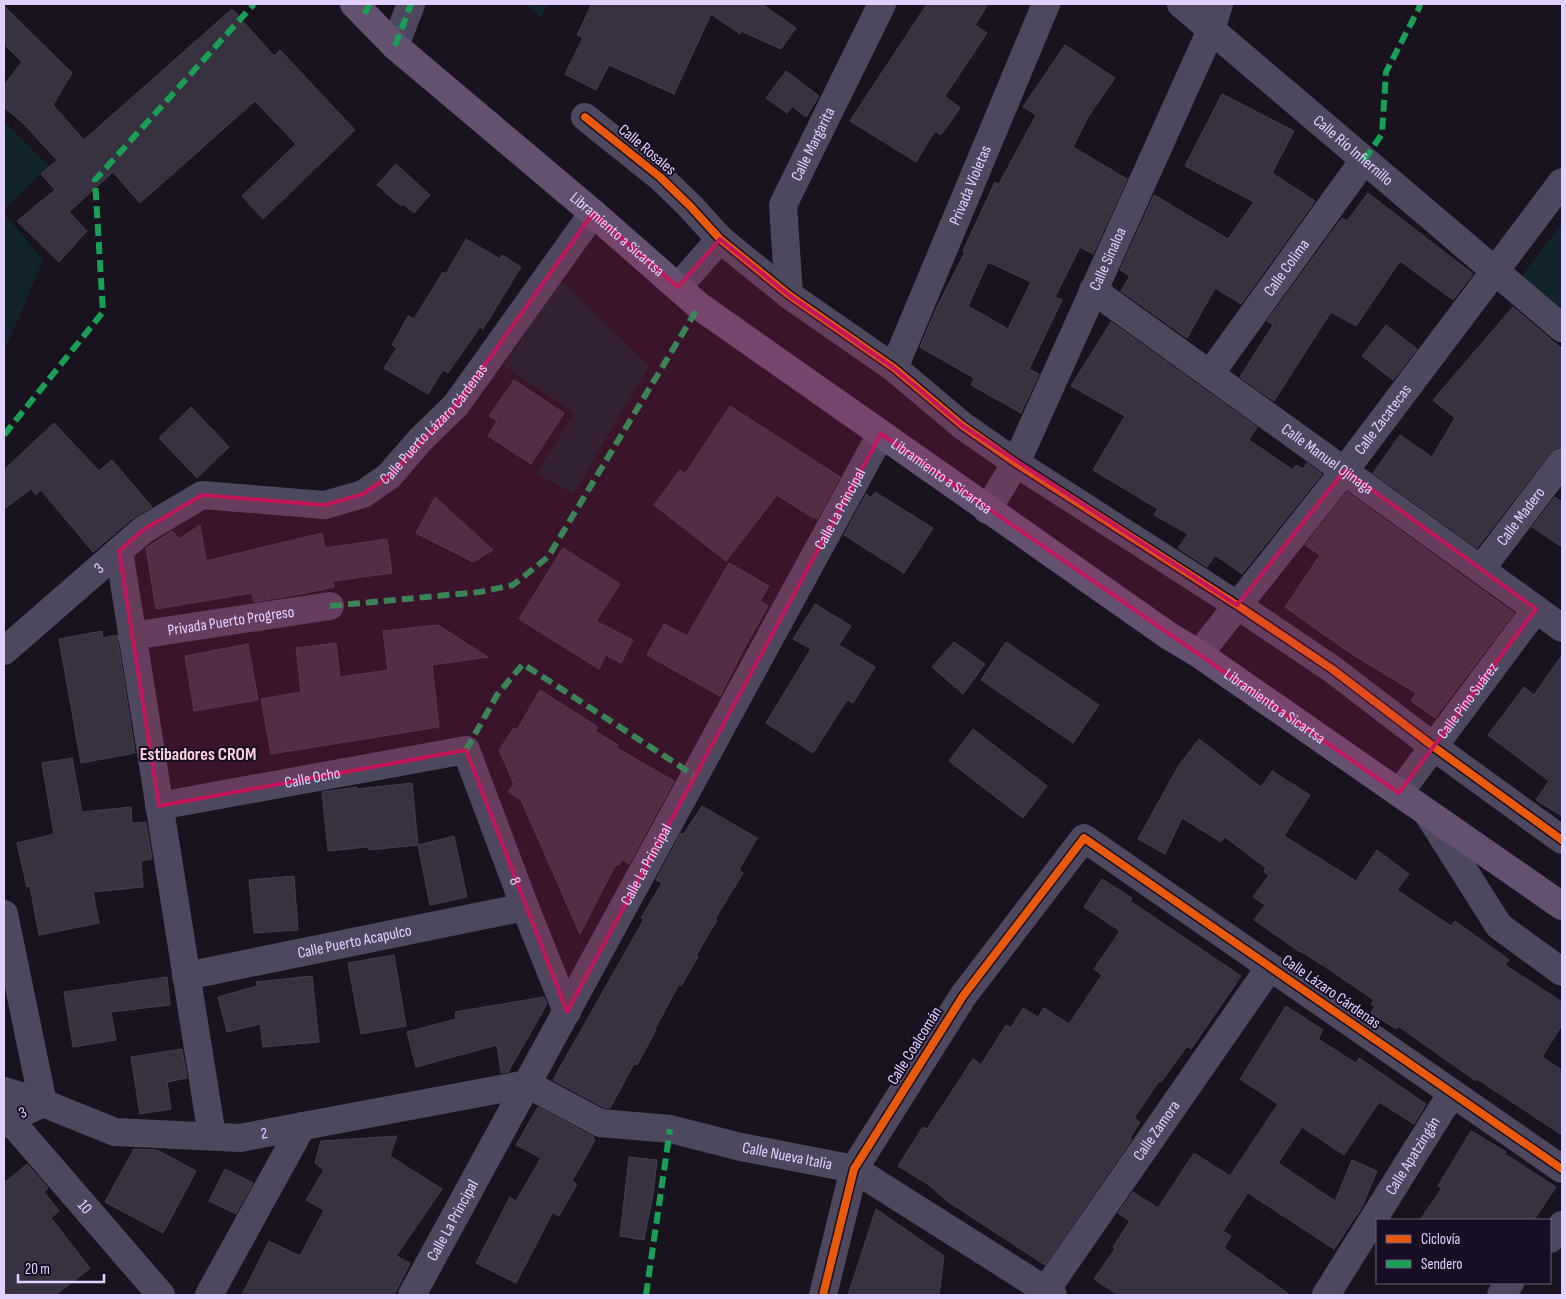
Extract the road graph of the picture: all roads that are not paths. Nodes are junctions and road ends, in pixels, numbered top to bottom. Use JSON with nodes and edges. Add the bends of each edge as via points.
{"nodes":[{"id":1,"x":411,"y":4,"type":"edge"},
{"id":2,"x":882,"y":4,"type":"edge"},
{"id":3,"x":1046,"y":4,"type":"edge"},
{"id":4,"x":1181,"y":4,"type":"edge"},
{"id":5,"x":1219,"y":4,"type":"edge"},
{"id":6,"x":363,"y":7,"type":"edge"},
{"id":7,"x":1211,"y":30,"type":"junction"},
{"id":8,"x":396,"y":46,"type":"junction"},
{"id":9,"x":585,"y":118,"type":"dead end"},
{"id":10,"x":1364,"y":160,"type":"junction"},
{"id":11,"x":1562,"y":182,"type":"edge"},
{"id":12,"x":593,"y":213,"type":"junction"},
{"id":13,"x":720,"y":239,"type":"junction"},
{"id":14,"x":1494,"y":271,"type":"junction"},
{"id":15,"x":678,"y":288,"type":"junction"},
{"id":16,"x":1093,"y":290,"type":"junction"},
{"id":17,"x":789,"y":295,"type":"junction"},
{"id":18,"x":1562,"y":328,"type":"edge"},
{"id":19,"x":894,"y":368,"type":"junction"},
{"id":20,"x":1210,"y":374,"type":"junction"},
{"id":21,"x":881,"y":434,"type":"junction"},
{"id":22,"x":1562,"y":462,"type":"edge"},
{"id":23,"x":1016,"y":463,"type":"junction"},
{"id":24,"x":1345,"y":470,"type":"junction"},
{"id":25,"x":202,"y":495,"type":"joint"},
{"id":26,"x":987,"y":510,"type":"junction"},
{"id":27,"x":119,"y":551,"type":"junction"},
{"id":28,"x":1481,"y":570,"type":"junction"},
{"id":29,"x":1237,"y":605,"type":"junction"},
{"id":30,"x":330,"y":606,"type":"dead end"},
{"id":31,"x":1536,"y":609,"type":"junction"},
{"id":32,"x":1562,"y":628,"type":"edge"},
{"id":33,"x":132,"y":636,"type":"junction"},
{"id":34,"x":4,"y":650,"type":"edge"},
{"id":35,"x":1199,"y":654,"type":"junction"},
{"id":36,"x":1434,"y":747,"type":"junction"},
{"id":37,"x":466,"y":750,"type":"joint"},
{"id":38,"x":1399,"y":793,"type":"junction"},
{"id":39,"x":159,"y":806,"type":"junction"},
{"id":40,"x":1428,"y":814,"type":"junction"},
{"id":41,"x":1084,"y":838,"type":"joint"},
{"id":42,"x":1562,"y":840,"type":"edge"},
{"id":43,"x":1562,"y":906,"type":"edge"},
{"id":44,"x":525,"y":907,"type":"junction"},
{"id":45,"x":4,"y":914,"type":"edge"},
{"id":46,"x":1270,"y":967,"type":"junction"},
{"id":47,"x":1562,"y":972,"type":"edge"},
{"id":48,"x":186,"y":976,"type":"junction"},
{"id":49,"x":567,"y":1012,"type":"junction"},
{"id":50,"x":527,"y":1084,"type":"junction"},
{"id":51,"x":4,"y":1091,"type":"edge"},
{"id":52,"x":1452,"y":1093,"type":"junction"},
{"id":53,"x":43,"y":1103,"type":"junction"},
{"id":54,"x":6,"y":1121,"type":"edge"},
{"id":55,"x":302,"y":1126,"type":"junction"},
{"id":56,"x":212,"y":1136,"type":"junction"},
{"id":57,"x":854,"y":1169,"type":"junction"},
{"id":58,"x":1562,"y":1169,"type":"edge"},
{"id":59,"x":1562,"y":1225,"type":"edge"},
{"id":60,"x":1551,"y":1238,"type":"edge"},
{"id":61,"x":1509,"y":1284,"type":"edge"},
{"id":62,"x":1048,"y":1294,"type":"edge"},
{"id":63,"x":160,"y":1295,"type":"edge"},
{"id":64,"x":209,"y":1295,"type":"edge"},
{"id":65,"x":412,"y":1295,"type":"edge"},
{"id":66,"x":823,"y":1295,"type":"edge"},
{"id":67,"x":1326,"y":1295,"type":"edge"},
{"id":68,"x":1500,"y":1295,"type":"edge"}],
"edges":[{"from":1,"to":8,"type":"street"},
{"from":2,"to":17,"type":"street","name":"Calle Margarita","via":[[783,206]]},
{"from":3,"to":19,"type":"street","name":"Privada Violetas"},
{"from":4,"to":7,"type":"street"},
{"from":5,"to":7,"type":"street","name":"Calle Sinaloa"},
{"from":6,"to":8,"type":"main road","name":"Libramiento a Sicartsa"},
{"from":7,"to":10,"type":"street","name":"Calle Río Infiernillo"},
{"from":7,"to":16,"type":"street","name":"Calle Sinaloa"},
{"from":8,"to":12,"type":"main road","name":"Libramiento a Sicartsa"},
{"from":9,"to":13,"type":"street","name":"Calle Rosales","via":[[660,177]]},
{"from":10,"to":14,"type":"street","name":"Calle Río Infiernillo"},
{"from":10,"to":20,"type":"street","name":"Calle Colima"},
{"from":11,"to":14,"type":"street","name":"Calle Zacatecas"},
{"from":12,"to":15,"type":"main road","name":"Libramiento a Sicartsa"},
{"from":12,"to":25,"type":"street","name":"Calle Puerto Lázaro Cárdenas","via":[[456,405],[389,476],[363,494],[325,505]]},
{"from":13,"to":15,"type":"street"},
{"from":13,"to":17,"type":"street","name":"Calle Rosales"},
{"from":14,"to":18,"type":"street","name":"Calle Río Infiernillo"},
{"from":14,"to":24,"type":"street","name":"Calle Zacatecas"},
{"from":15,"to":21,"type":"main road","name":"Libramiento a Sicartsa"},
{"from":16,"to":20,"type":"street","name":"Calle Manuel Ojinaga"},
{"from":16,"to":23,"type":"street","name":"Calle Sinaloa"},
{"from":17,"to":19,"type":"street","name":"Calle Rosales"},
{"from":19,"to":23,"type":"street","name":"Calle Rosales","via":[[963,426]]},
{"from":20,"to":24,"type":"street","name":"Calle Manuel Ojinaga"},
{"from":21,"to":26,"type":"main road","name":"Libramiento a Sicartsa"},
{"from":21,"to":49,"type":"street","name":"Calle La Principal"},
{"from":22,"to":28,"type":"street","name":"Calle Madero"},
{"from":23,"to":26,"type":"street","name":"Calle Sinaloa"},
{"from":23,"to":29,"type":"street","name":"Calle Rosales"},
{"from":24,"to":28,"type":"street","name":"Calle Manuel Ojinaga"},
{"from":24,"to":29,"type":"street","name":"Calle Zacatecas"},
{"from":25,"to":27,"type":"street","name":"3","via":[[143,530]]},
{"from":26,"to":35,"type":"main road","name":"Libramiento a Sicartsa"},
{"from":27,"to":33,"type":"street"},
{"from":27,"to":34,"type":"street","name":"3"},
{"from":28,"to":31,"type":"street","name":"Calle Manuel Ojinaga"},
{"from":29,"to":35,"type":"street","name":"Calle Zacatecas"},
{"from":29,"to":36,"type":"street","name":"Calle Rosales","via":[[1332,668]]},
{"from":30,"to":33,"type":"street","name":"Privada Puerto Progreso"},
{"from":31,"to":32,"type":"street","name":"Calle Manuel Ojinaga"},
{"from":31,"to":36,"type":"street","name":"Calle Pino Suárez"},
{"from":33,"to":39,"type":"street"},
{"from":35,"to":38,"type":"main road","name":"Libramiento a Sicartsa"},
{"from":36,"to":38,"type":"street","name":"Calle Pino Suárez"},
{"from":36,"to":42,"type":"street","name":"Calle Rosales"},
{"from":37,"to":39,"type":"street","name":"Calle Ocho"},
{"from":37,"to":44,"type":"street","name":"8"},
{"from":38,"to":40,"type":"main road","name":"Libramiento a Sicartsa"},
{"from":39,"to":48,"type":"street"},
{"from":40,"to":43,"type":"main road","name":"Libramiento a Sicartsa"},
{"from":40,"to":47,"type":"street","via":[[1499,926]]},
{"from":41,"to":46,"type":"street","name":"Calle Lázaro Cárdenas"},
{"from":41,"to":57,"type":"street","name":"Calle Coalcomán","via":[[963,996]]},
{"from":44,"to":48,"type":"street","name":"Calle Puerto Acapulco"},
{"from":44,"to":49,"type":"street","name":"8"},
{"from":45,"to":53,"type":"street"},
{"from":46,"to":52,"type":"street","name":"Calle Lázaro Cárdenas"},
{"from":46,"to":62,"type":"street","name":"Calle Zamora"},
{"from":48,"to":56,"type":"street"},
{"from":49,"to":50,"type":"street","name":"Calle La Principal"},
{"from":50,"to":55,"type":"street","name":"2"},
{"from":50,"to":57,"type":"street","name":"Calle Nueva Italia","via":[[600,1123],[670,1129],[741,1147]]},
{"from":50,"to":65,"type":"street","name":"Calle La Principal"},
{"from":51,"to":53,"type":"street","name":"2"},
{"from":52,"to":58,"type":"street","name":"Calle Lázaro Cárdenas"},
{"from":52,"to":67,"type":"street","name":"Calle Apatzingán"},
{"from":53,"to":54,"type":"street","name":"3"},
{"from":53,"to":56,"type":"street","name":"2","via":[[115,1132]]},
{"from":54,"to":63,"type":"street","name":"10"},
{"from":55,"to":56,"type":"street","name":"2","via":[[240,1138]]},
{"from":55,"to":64,"type":"street"},
{"from":57,"to":62,"type":"street","name":"Calle Nueva Italia"},
{"from":57,"to":66,"type":"street","name":"Calle Coalcomán"},
{"from":59,"to":60,"type":"street"},
{"from":61,"to":68,"type":"street"}]}
